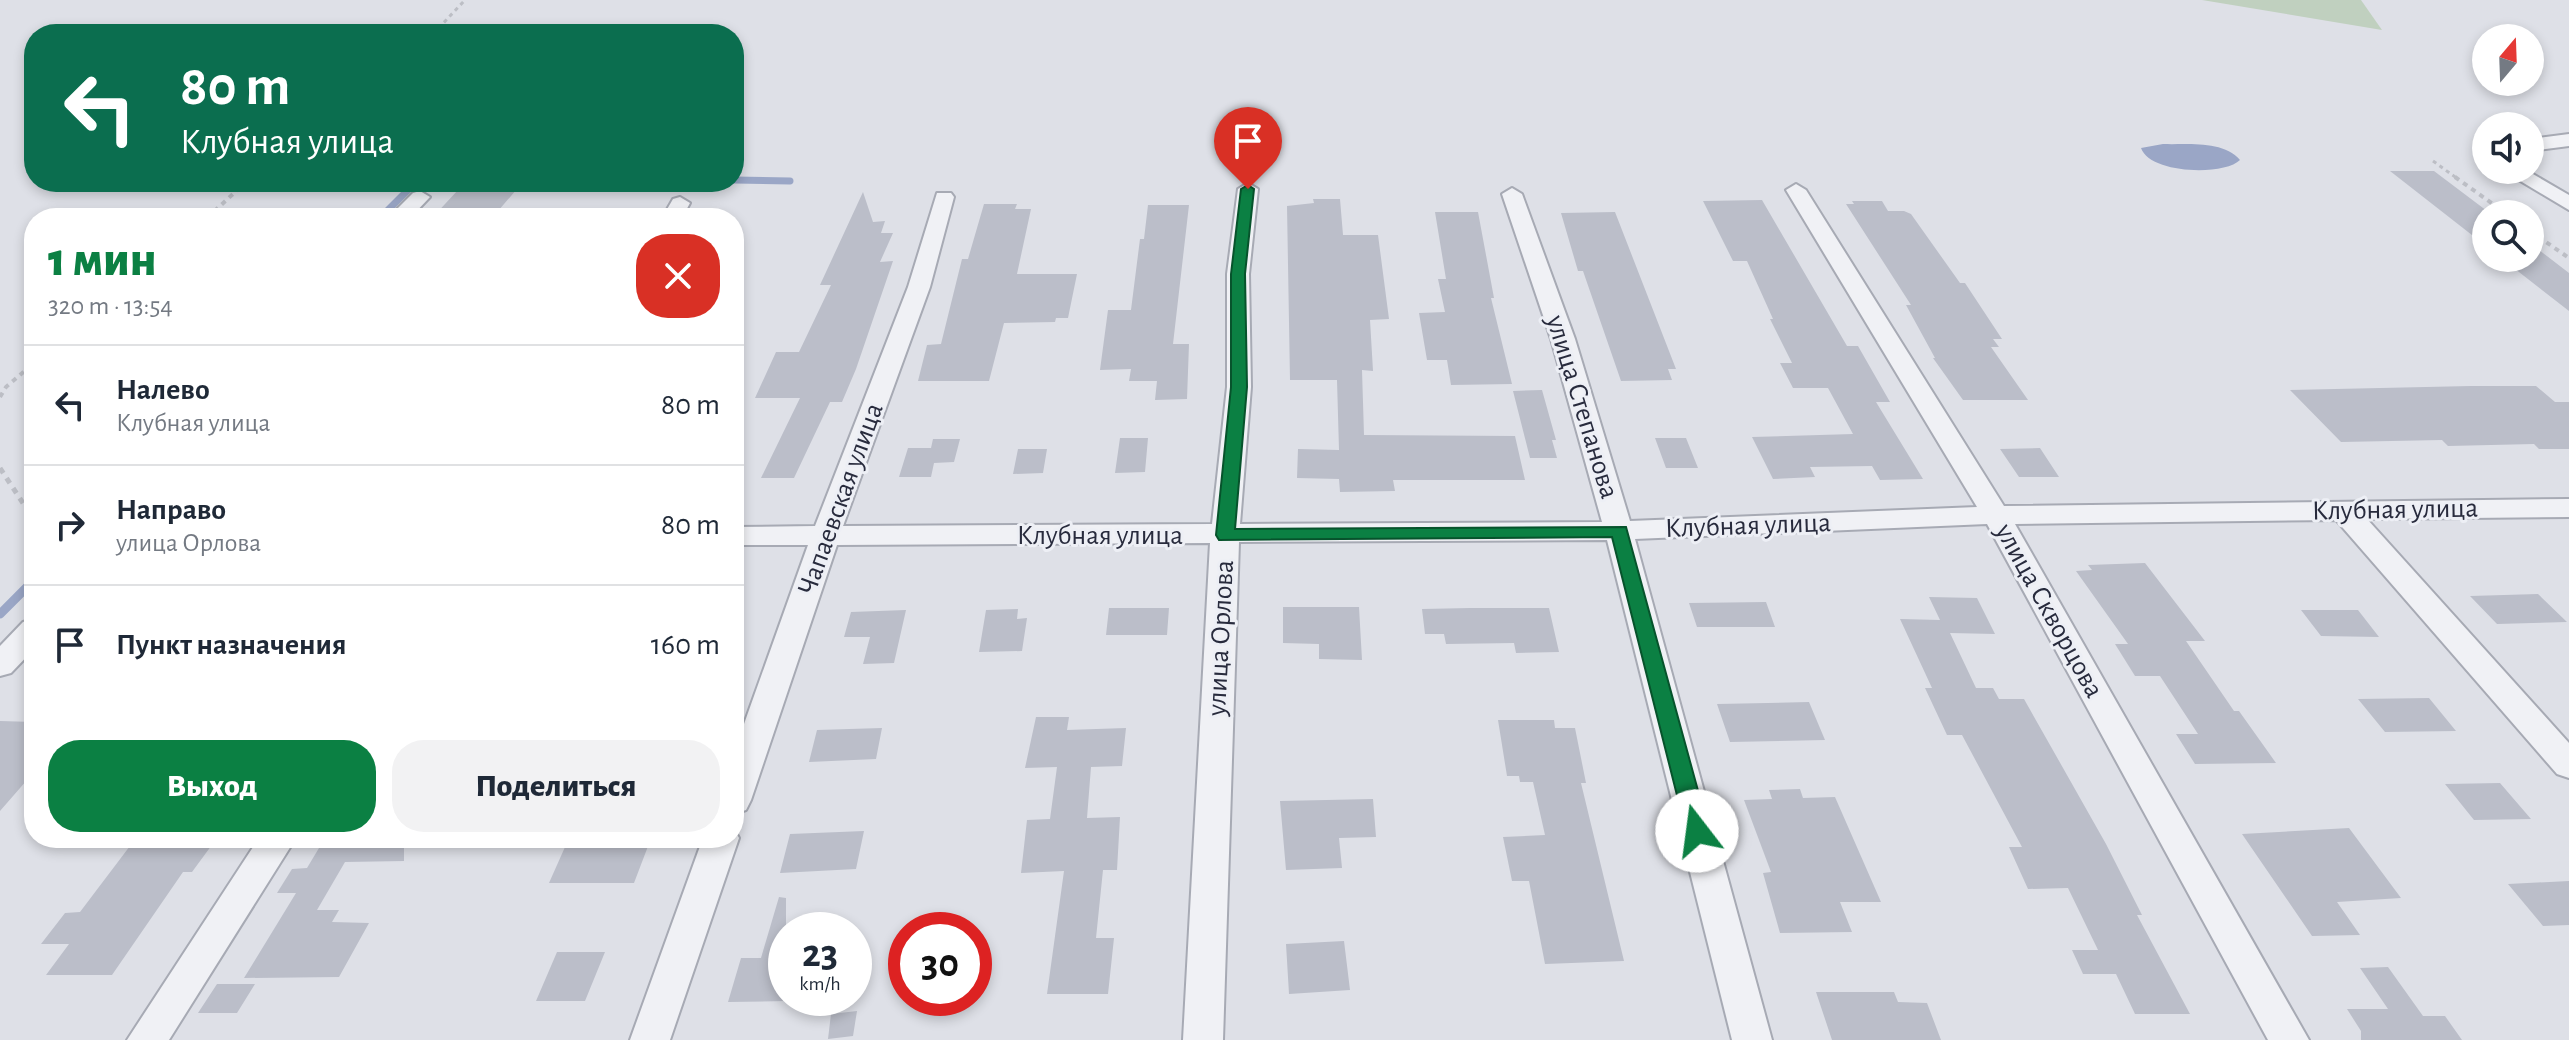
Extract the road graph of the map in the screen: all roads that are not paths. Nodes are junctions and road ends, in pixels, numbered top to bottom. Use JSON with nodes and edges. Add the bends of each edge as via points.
{"nodes":[{"id":1,"x":2569,"y":140,"type":"edge"},
{"id":2,"x":2544,"y":143,"type":"edge"},
{"id":3,"x":2535,"y":184,"type":"edge"},
{"id":4,"x":1248,"y":189,"type":"dead end"},
{"id":5,"x":1796,"y":190,"type":"dead end"},
{"id":6,"x":1512,"y":194,"type":"dead end"},
{"id":7,"x":420,"y":197,"type":"dead end"},
{"id":8,"x":944,"y":197,"type":"dead end"},
{"id":9,"x":2569,"y":204,"type":"edge"},
{"id":10,"x":408,"y":208,"type":"edge"},
{"id":11,"x":2569,"y":508,"type":"edge"},
{"id":12,"x":2343,"y":510,"type":"junction"},
{"id":13,"x":1996,"y":515,"type":"junction"},
{"id":14,"x":1619,"y":531,"type":"junction"},
{"id":15,"x":1225,"y":535,"type":"junction"},
{"id":16,"x":744,"y":536,"type":"edge"},
{"id":17,"x":825,"y":537,"type":"junction"},
{"id":18,"x":24,"y":640,"type":"edge"},
{"id":19,"x":0,"y":665,"type":"edge"},
{"id":20,"x":2569,"y":765,"type":"edge"},
{"id":21,"x":744,"y":771,"type":"edge"},
{"id":22,"x":272,"y":848,"type":"edge"},
{"id":23,"x":717,"y":848,"type":"edge"},
{"id":24,"x":147,"y":1040,"type":"edge"},
{"id":25,"x":650,"y":1040,"type":"edge"},
{"id":26,"x":1203,"y":1040,"type":"edge"},
{"id":27,"x":1752,"y":1040,"type":"edge"},
{"id":28,"x":2289,"y":1040,"type":"edge"}],
"edges":[{"from":1,"to":2,"type":"street"},
{"from":3,"to":9,"type":"street"},
{"from":4,"to":15,"type":"street","name":"улица Орлова","via":[[1238,274],[1239,387]]},
{"from":5,"to":13,"type":"street","name":"улица Скворцова"},
{"from":6,"to":14,"type":"street","name":"улица Степанова","via":[[1563,339]]},
{"from":7,"to":10,"type":"street"},
{"from":8,"to":17,"type":"street","name":"Чапаевская улица","via":[[919,287]]},
{"from":11,"to":12,"type":"street","name":"Клубная улица"},
{"from":12,"to":13,"type":"street","name":"Клубная улица"},
{"from":12,"to":20,"type":"street"},
{"from":13,"to":14,"type":"street","name":"Клубная улица"},
{"from":13,"to":28,"type":"street","name":"улица Скворцова"},
{"from":14,"to":15,"type":"street","name":"Клубная улица"},
{"from":14,"to":27,"type":"street","name":"улица Степанова"},
{"from":15,"to":17,"type":"street","name":"Клубная улица"},
{"from":15,"to":26,"type":"street","name":"улица Орлова"},
{"from":16,"to":17,"type":"street","name":"Клубная улица"},
{"from":17,"to":21,"type":"street","name":"Чапаевская улица"},
{"from":18,"to":19,"type":"street"},
{"from":22,"to":24,"type":"street"},
{"from":23,"to":25,"type":"street"}]}
